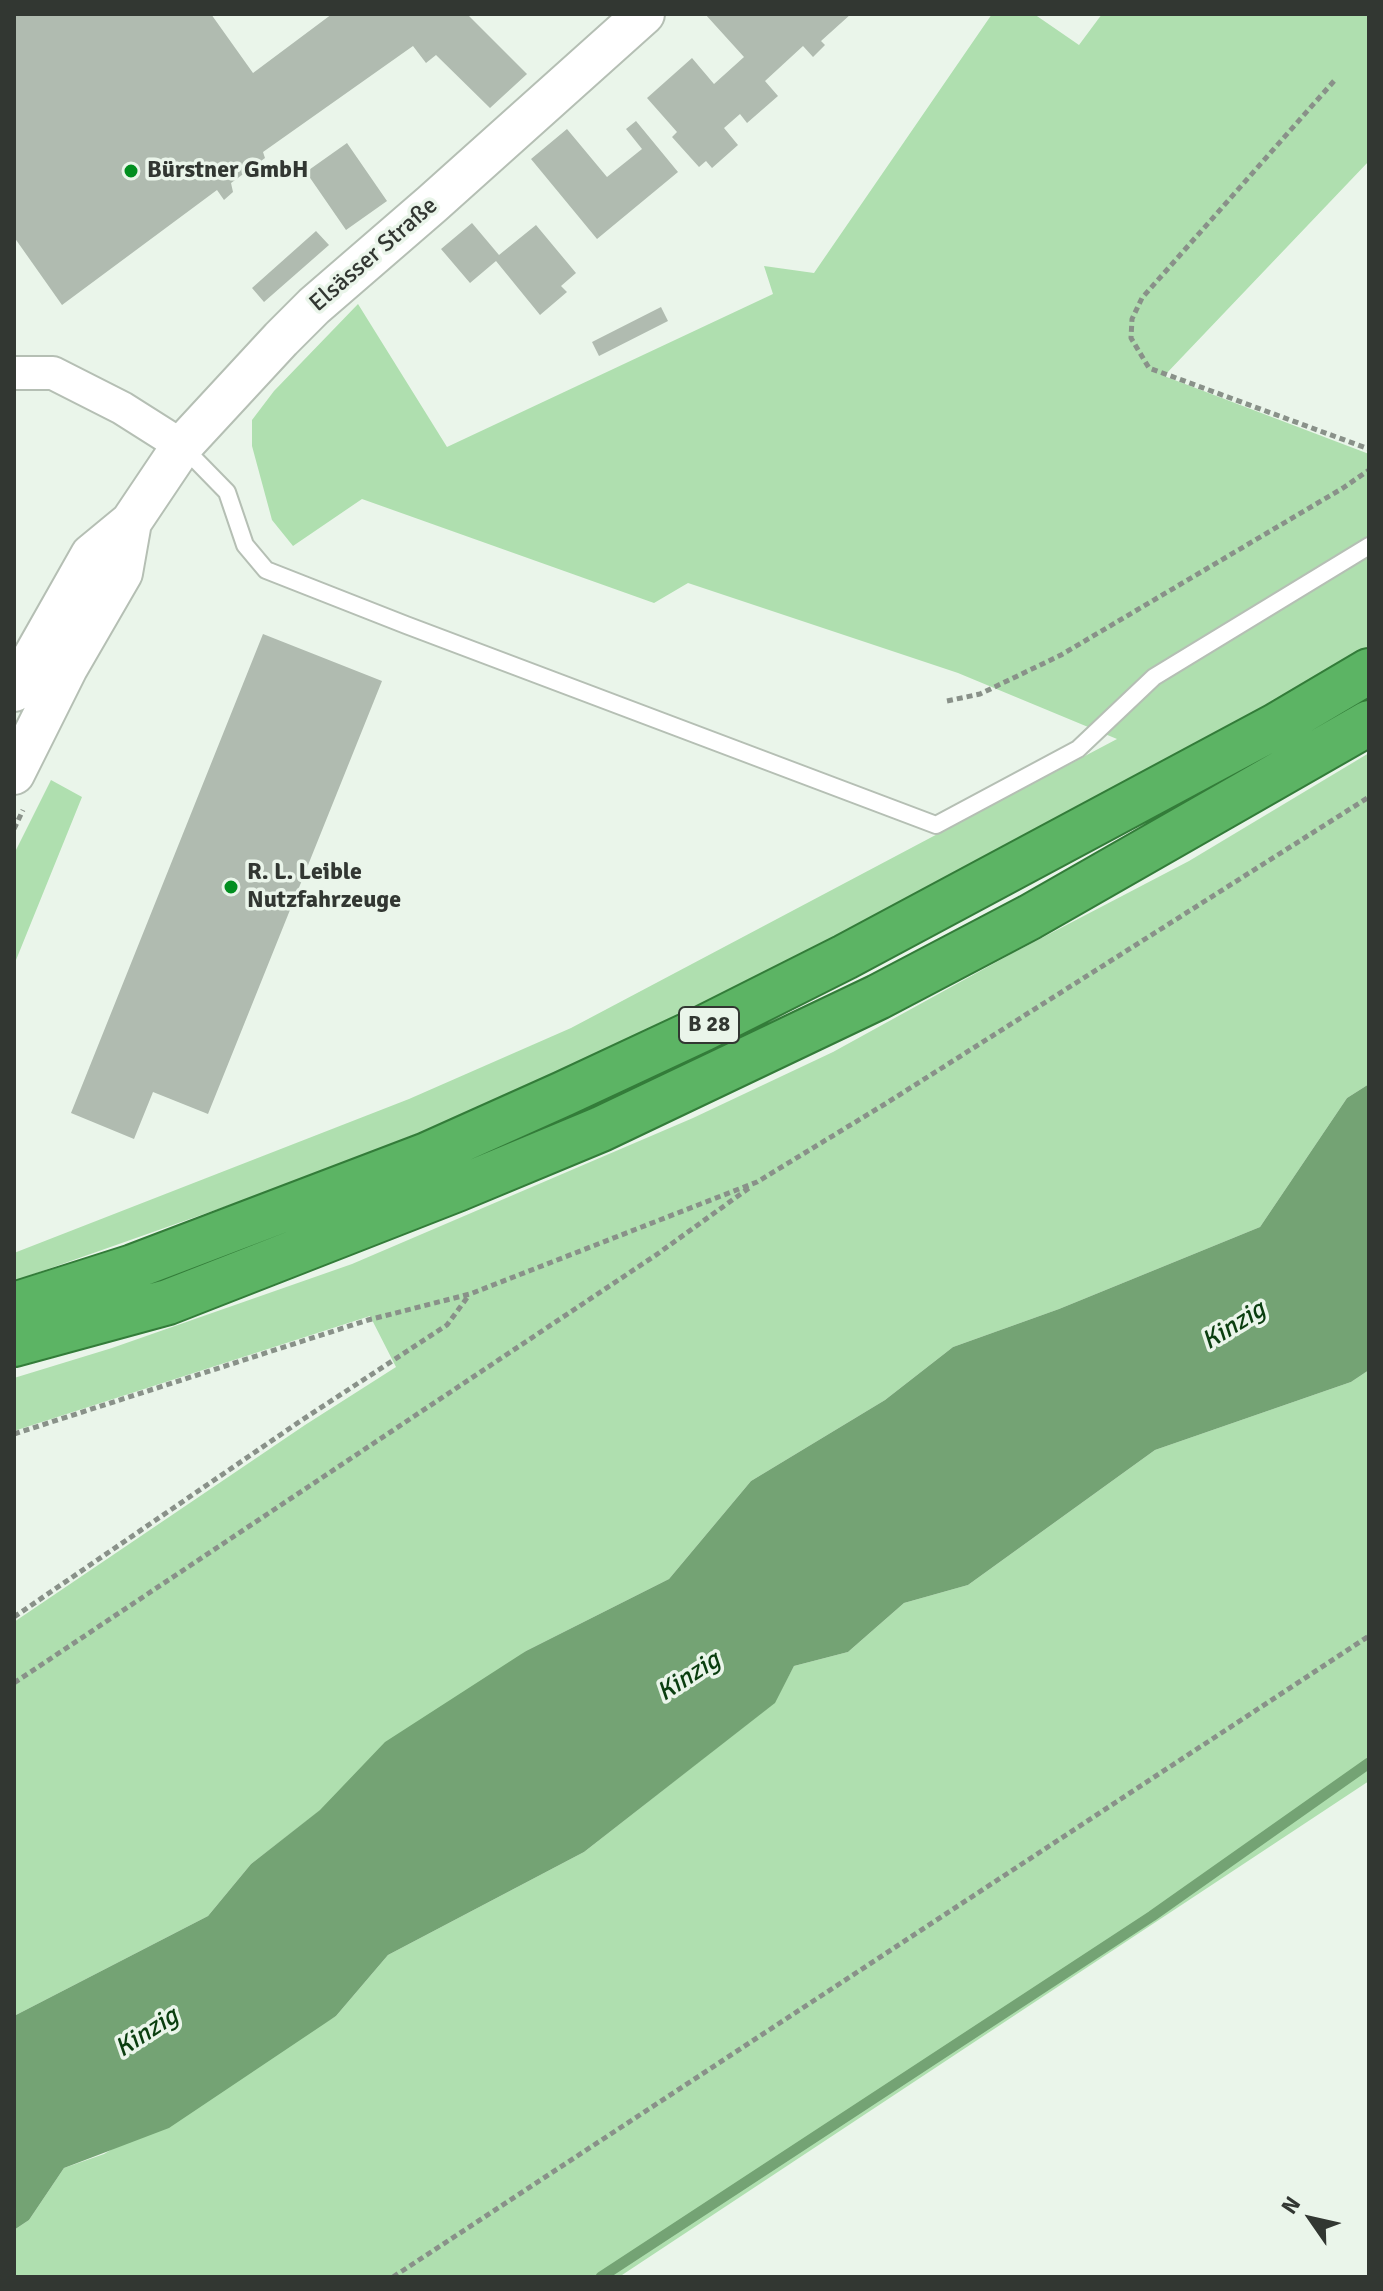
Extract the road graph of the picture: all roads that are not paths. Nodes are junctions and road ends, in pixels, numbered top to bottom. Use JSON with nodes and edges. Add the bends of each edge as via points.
{"nodes":[{"id":1,"x":644,"y":14,"type":"edge"},
{"id":2,"x":14,"y":373,"type":"edge"},
{"id":3,"x":182,"y":446,"type":"junction"},
{"id":4,"x":131,"y":522,"type":"junction"},
{"id":5,"x":1369,"y":546,"type":"edge"},
{"id":6,"x":1369,"y":671,"type":"edge"},
{"id":7,"x":14,"y":694,"type":"edge"},
{"id":8,"x":1369,"y":723,"type":"edge"},
{"id":9,"x":35,"y":732,"type":"junction"},
{"id":10,"x":14,"y":774,"type":"edge"},
{"id":11,"x":14,"y":1305,"type":"edge"},
{"id":12,"x":14,"y":1344,"type":"edge"}],
"edges":[{"from":1,"to":3,"type":"street","name":"Elsässer Straße","via":[[314,306]]},
{"from":2,"to":3,"type":"street","via":[[53,373]]},
{"from":3,"to":4,"type":"street","name":"Elsässer Straße"},
{"from":3,"to":5,"type":"lane","via":[[227,492],[245,545],[266,570],[936,825],[1078,749],[1154,677]]},
{"from":4,"to":7,"type":"street","name":"Elsässer Straße","via":[[91,555]]},
{"from":4,"to":9,"type":"street","name":"Elsässer Straße","via":[[122,573]]},
{"from":6,"to":11,"type":"highway","number":"B 28","via":[[1276,726],[702,1029],[427,1155],[133,1267]]},
{"from":7,"to":9,"type":"street","name":"Elsässer Straße"},
{"from":8,"to":12,"type":"highway","number":"B 28","via":[[1030,917],[878,997],[601,1129],[168,1302]]},
{"from":9,"to":10,"type":"street","name":"Elsässer Straße"}]}
